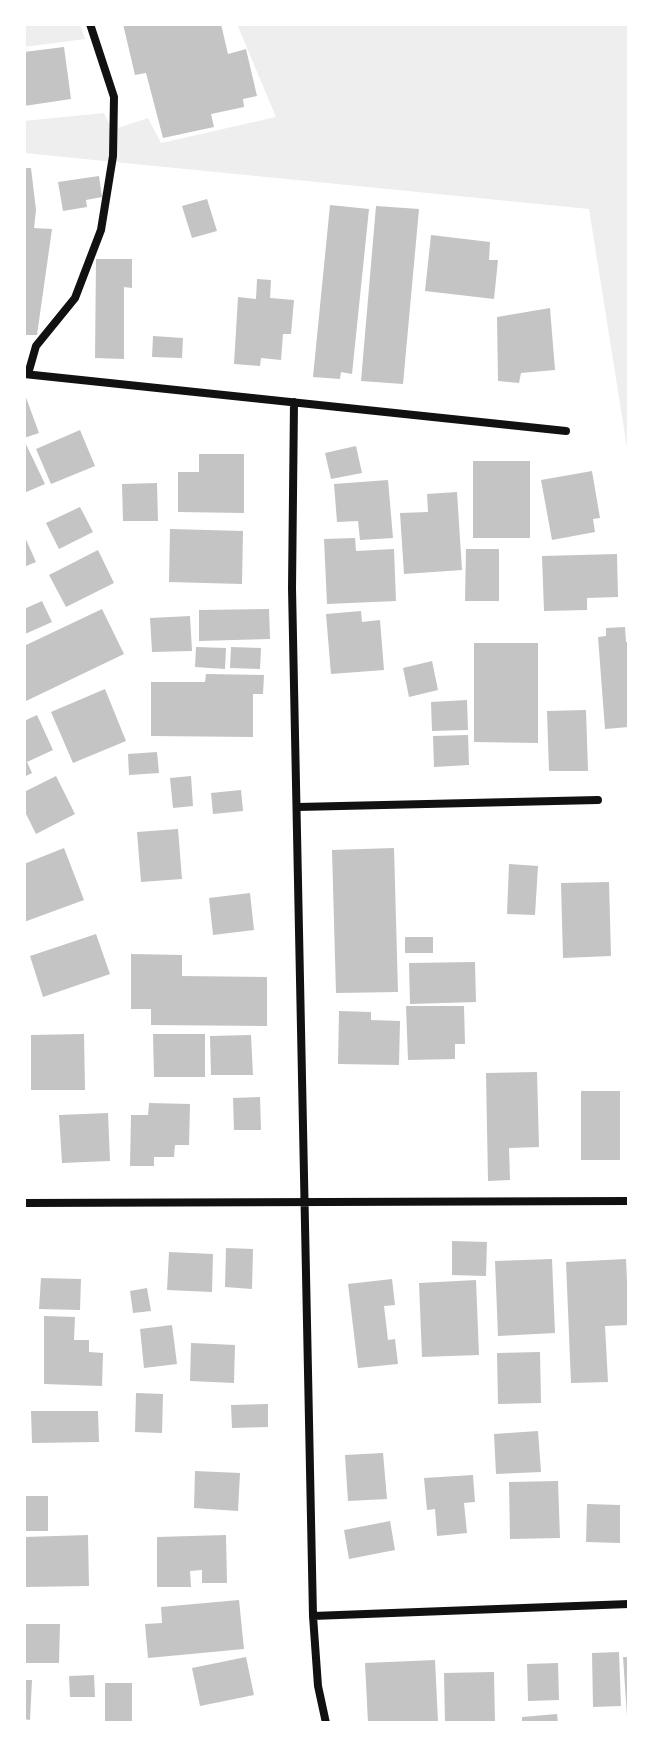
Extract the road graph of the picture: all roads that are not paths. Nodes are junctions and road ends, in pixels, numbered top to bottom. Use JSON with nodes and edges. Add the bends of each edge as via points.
{"nodes":[{"id":1,"x":90,"y":24,"type":"edge"},
{"id":2,"x":26,"y":374,"type":"edge"},
{"id":3,"x":294,"y":402,"type":"junction"},
{"id":4,"x":566,"y":431,"type":"dead end"},
{"id":5,"x":598,"y":800,"type":"dead end"},
{"id":6,"x":298,"y":807,"type":"junction"},
{"id":7,"x":629,"y":1201,"type":"edge"},
{"id":8,"x":24,"y":1203,"type":"edge"},
{"id":9,"x":305,"y":1203,"type":"junction"},
{"id":10,"x":629,"y":1604,"type":"edge"},
{"id":11,"x":313,"y":1616,"type":"junction"},
{"id":12,"x":326,"y":1723,"type":"edge"}],
"edges":[{"from":1,"to":2,"type":"street","via":[[114,97],[113,156],[101,230],[75,298],[36,346]]},
{"from":2,"to":3,"type":"street"},
{"from":3,"to":4,"type":"street"},
{"from":3,"to":6,"type":"street"},
{"from":5,"to":6,"type":"street"},
{"from":6,"to":9,"type":"street"},
{"from":7,"to":9,"type":"street"},
{"from":8,"to":9,"type":"street"},
{"from":9,"to":11,"type":"street"},
{"from":10,"to":11,"type":"street"},
{"from":11,"to":12,"type":"street"}]}
